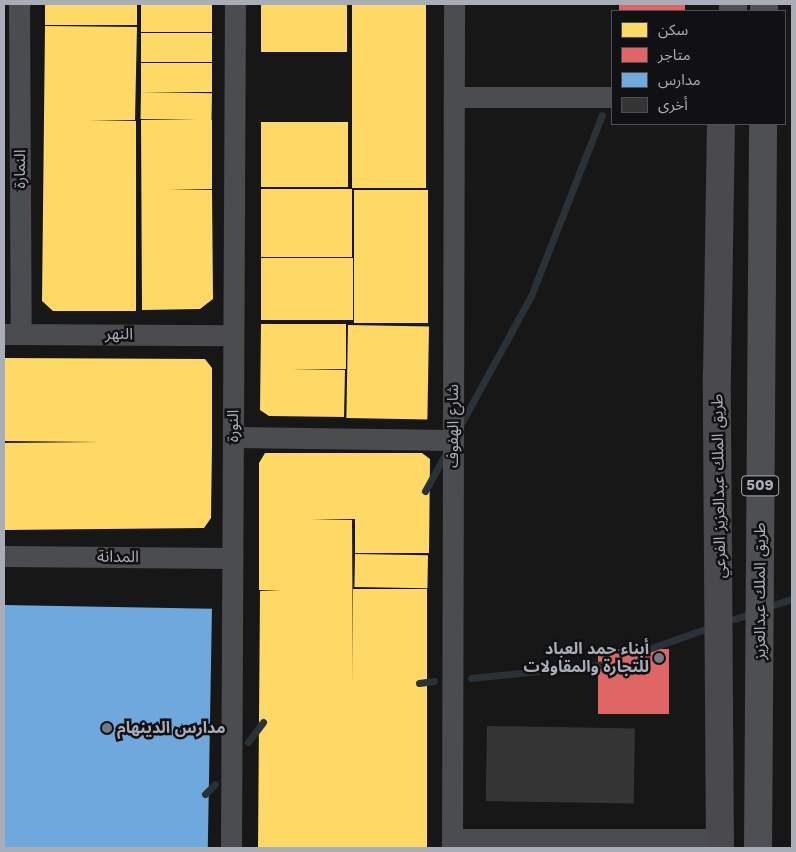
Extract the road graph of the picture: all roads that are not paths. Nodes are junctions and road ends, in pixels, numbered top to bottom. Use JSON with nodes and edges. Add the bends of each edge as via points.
{"nodes":[{"id":1,"x":20,"y":4,"type":"edge"},
{"id":2,"x":235,"y":4,"type":"edge"},
{"id":3,"x":454,"y":4,"type":"edge"},
{"id":4,"x":454,"y":97,"type":"junction"},
{"id":5,"x":611,"y":97,"type":"edge"},
{"id":6,"x":721,"y":125,"type":"edge"},
{"id":7,"x":763,"y":125,"type":"edge"},
{"id":8,"x":13,"y":334,"type":"edge"},
{"id":9,"x":234,"y":335,"type":"junction"},
{"id":10,"x":233,"y":437,"type":"junction"},
{"id":11,"x":453,"y":440,"type":"junction"},
{"id":12,"x":4,"y":556,"type":"edge"},
{"id":13,"x":232,"y":558,"type":"junction"},
{"id":14,"x":452,"y":844,"type":"edge"},
{"id":15,"x":720,"y":844,"type":"edge"},
{"id":16,"x":231,"y":848,"type":"edge"},
{"id":17,"x":758,"y":848,"type":"edge"}],
"edges":[{"from":1,"to":8,"type":"street","name":"النمارة"},
{"from":2,"to":9,"type":"street","name":"النورة"},
{"from":3,"to":4,"type":"street","name":"شارع الهفوف"},
{"from":4,"to":5,"type":"street"},
{"from":4,"to":11,"type":"street","name":"شارع الهفوف"},
{"from":6,"to":15,"type":"main road","name":"طريق الملك عبدالعزيز الفرعي","via":[[717,375]]},
{"from":7,"to":17,"type":"main road","name":"طريق الملك عبدالعزيز","number":"509"},
{"from":8,"to":9,"type":"street","name":"النهر"},
{"from":9,"to":10,"type":"street","name":"النورة"},
{"from":10,"to":11,"type":"street"},
{"from":10,"to":13,"type":"street","name":"النورة"},
{"from":11,"to":14,"type":"street","name":"شارع الهفوف"},
{"from":12,"to":13,"type":"street","name":"المدانة"},
{"from":13,"to":16,"type":"street","name":"النورة"},
{"from":14,"to":15,"type":"street"}]}
